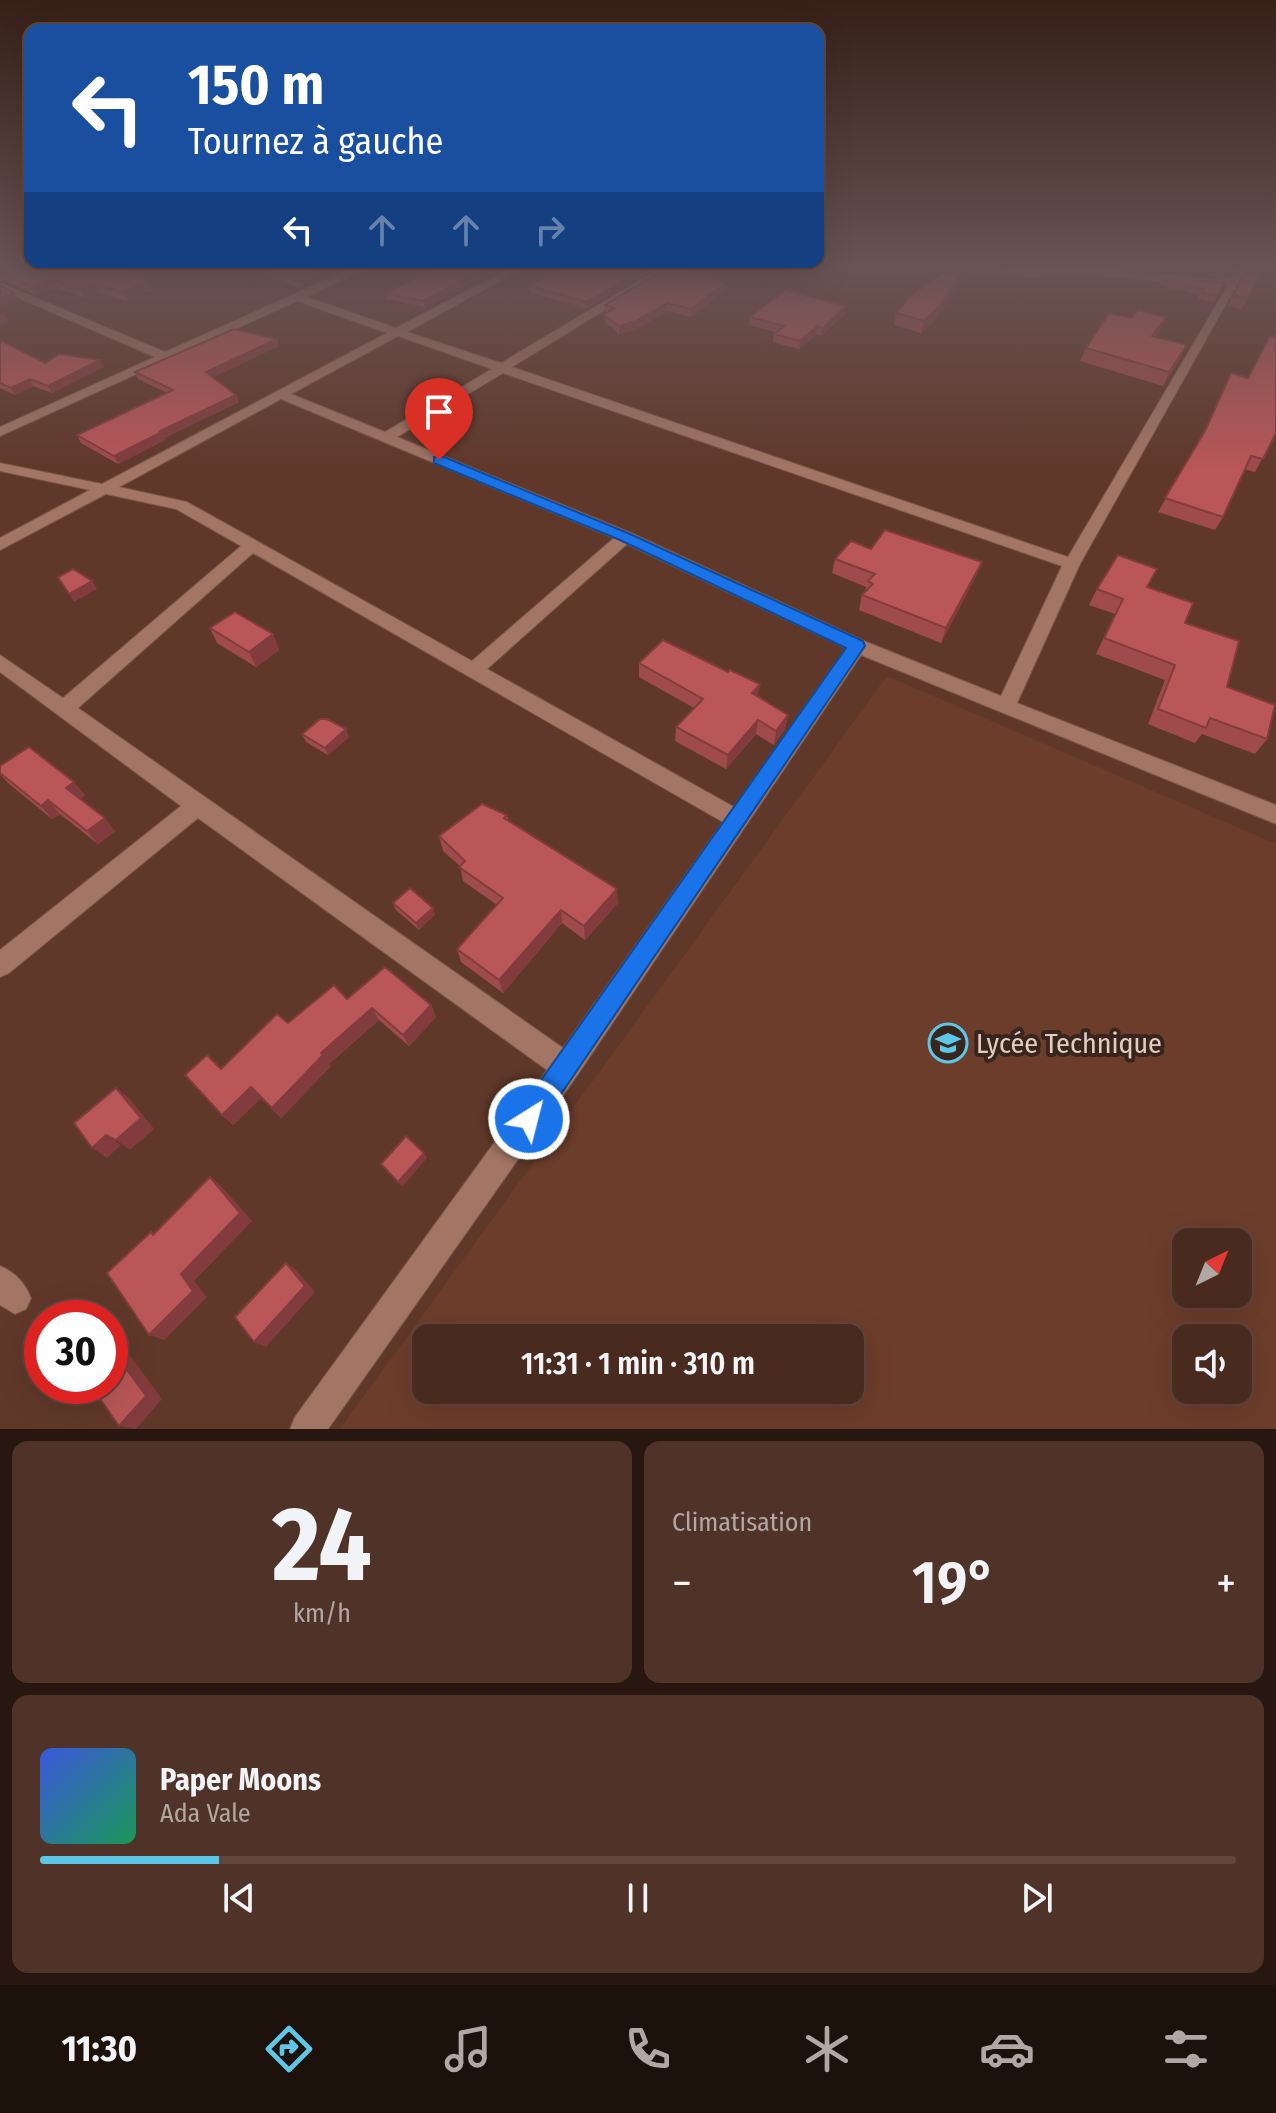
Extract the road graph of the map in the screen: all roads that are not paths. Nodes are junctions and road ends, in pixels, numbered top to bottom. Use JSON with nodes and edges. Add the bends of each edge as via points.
{"nodes":[{"id":1,"x":119,"y":337,"type":"edge"},
{"id":2,"x":211,"y":337,"type":"edge"},
{"id":3,"x":393,"y":337,"type":"edge"},
{"id":4,"x":411,"y":337,"type":"edge"},
{"id":5,"x":552,"y":337,"type":"edge"},
{"id":6,"x":1203,"y":337,"type":"edge"},
{"id":7,"x":166,"y":357,"type":"junction"},
{"id":8,"x":501,"y":367,"type":"junction"},
{"id":9,"x":280,"y":394,"type":"junction"},
{"id":10,"x":0,"y":432,"type":"edge"},
{"id":11,"x":386,"y":438,"type":"junction"},
{"id":12,"x":0,"y":467,"type":"edge"},
{"id":13,"x":101,"y":488,"type":"junction"},
{"id":14,"x":625,"y":537,"type":"junction"},
{"id":15,"x":0,"y":545,"type":"edge"},
{"id":16,"x":252,"y":545,"type":"junction"},
{"id":17,"x":1072,"y":564,"type":"junction"},
{"id":18,"x":857,"y":646,"type":"junction"},
{"id":19,"x":0,"y":662,"type":"edge"},
{"id":20,"x":474,"y":670,"type":"junction"},
{"id":21,"x":1006,"y":706,"type":"junction"},
{"id":22,"x":65,"y":708,"type":"junction"},
{"id":23,"x":197,"y":806,"type":"junction"},
{"id":24,"x":1276,"y":815,"type":"edge"},
{"id":25,"x":738,"y":820,"type":"junction"},
{"id":26,"x":0,"y":965,"type":"edge"},
{"id":27,"x":566,"y":1067,"type":"junction"},
{"id":28,"x":307,"y":1429,"type":"edge"}],
"edges":[{"from":1,"to":7,"type":"street"},
{"from":2,"to":7,"type":"street"},
{"from":3,"to":9,"type":"street"},
{"from":4,"to":8,"type":"street"},
{"from":5,"to":8,"type":"street"},
{"from":6,"to":17,"type":"street"},
{"from":7,"to":10,"type":"street"},
{"from":8,"to":11,"type":"street"},
{"from":8,"to":17,"type":"street"},
{"from":9,"to":11,"type":"street"},
{"from":9,"to":13,"type":"street"},
{"from":11,"to":14,"type":"street"},
{"from":12,"to":13,"type":"street"},
{"from":13,"to":15,"type":"street"},
{"from":13,"to":16,"type":"street","via":[[181,505]]},
{"from":14,"to":18,"type":"street"},
{"from":14,"to":20,"type":"street"},
{"from":16,"to":20,"type":"street"},
{"from":16,"to":22,"type":"street"},
{"from":17,"to":21,"type":"street"},
{"from":18,"to":21,"type":"street"},
{"from":18,"to":25,"type":"street"},
{"from":19,"to":22,"type":"street"},
{"from":20,"to":25,"type":"street"},
{"from":21,"to":24,"type":"street"},
{"from":22,"to":23,"type":"street"},
{"from":23,"to":26,"type":"street"},
{"from":23,"to":27,"type":"street"},
{"from":25,"to":27,"type":"street"},
{"from":27,"to":28,"type":"street"}]}
